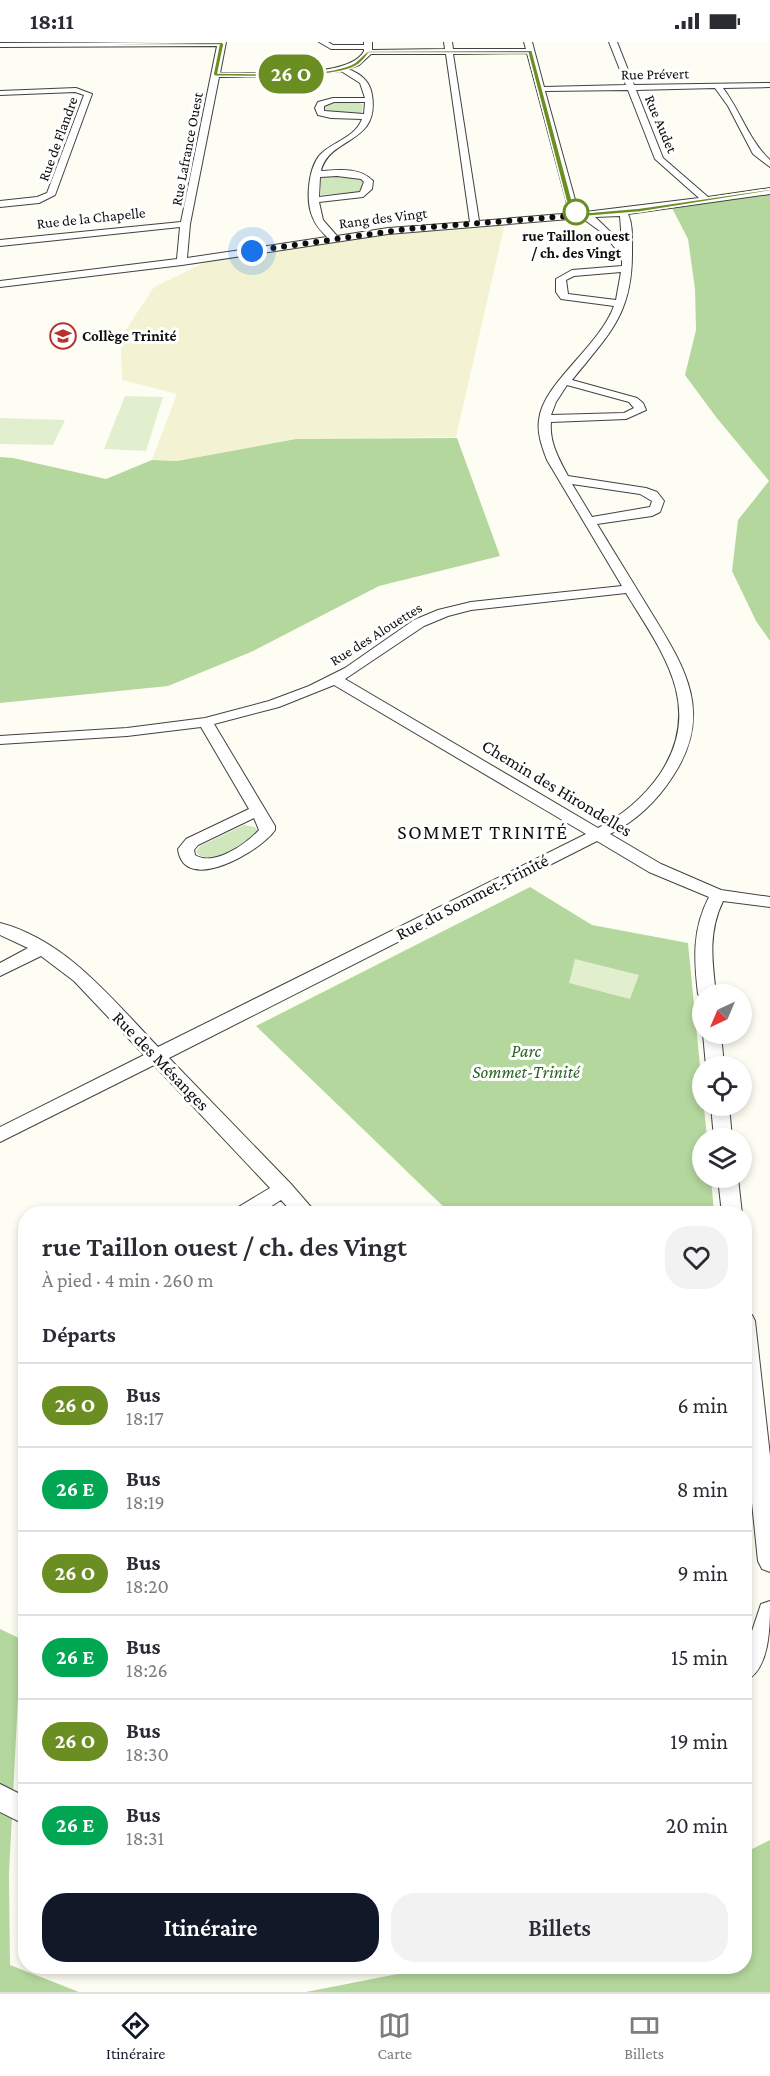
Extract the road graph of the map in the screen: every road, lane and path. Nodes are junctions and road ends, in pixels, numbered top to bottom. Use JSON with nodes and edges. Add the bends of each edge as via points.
{"nodes":[{"id":1,"x":323,"y":42,"type":"edge"},
{"id":2,"x":448,"y":42,"type":"edge"},
{"id":3,"x":613,"y":42,"type":"edge"},
{"id":4,"x":222,"y":43,"type":"edge"},
{"id":5,"x":0,"y":45,"type":"edge"},
{"id":6,"x":368,"y":47,"type":"edge"},
{"id":7,"x":529,"y":47,"type":"edge"},
{"id":8,"x":450,"y":52,"type":"junction"},
{"id":9,"x":342,"y":69,"type":"junction"},
{"id":10,"x":215,"y":75,"type":"junction"},
{"id":11,"x":770,"y":85,"type":"edge"},
{"id":12,"x":716,"y":86,"type":"junction"},
{"id":13,"x":631,"y":88,"type":"junction"},
{"id":14,"x":540,"y":89,"type":"junction"},
{"id":15,"x":2,"y":92,"type":"edge"},
{"id":16,"x":368,"y":100,"type":"junction"},
{"id":17,"x":0,"y":101,"type":"edge"},
{"id":18,"x":367,"y":117,"type":"junction"},
{"id":19,"x":770,"y":164,"type":"edge"},
{"id":20,"x":317,"y":174,"type":"junction"},
{"id":21,"x":770,"y":191,"type":"edge"},
{"id":22,"x":315,"y":200,"type":"junction"},
{"id":23,"x":707,"y":201,"type":"junction"},
{"id":24,"x":0,"y":204,"type":"edge"},
{"id":25,"x":622,"y":212,"type":"junction"},
{"id":26,"x":581,"y":215,"type":"junction"},
{"id":27,"x":475,"y":223,"type":"junction"},
{"id":28,"x":185,"y":224,"type":"junction"},
{"id":29,"x":335,"y":239,"type":"junction"},
{"id":30,"x":0,"y":243,"type":"edge"},
{"id":31,"x":182,"y":261,"type":"junction"},
{"id":32,"x":627,"y":263,"type":"junction"},
{"id":33,"x":0,"y":284,"type":"edge"},
{"id":34,"x":620,"y":304,"type":"junction"},
{"id":35,"x":564,"y":381,"type":"junction"},
{"id":36,"x":544,"y":419,"type":"junction"},
{"id":37,"x":563,"y":479,"type":"junction"},
{"id":38,"x":589,"y":521,"type":"junction"},
{"id":39,"x":631,"y":589,"type":"junction"},
{"id":40,"x":335,"y":680,"type":"junction"},
{"id":41,"x":205,"y":722,"type":"junction"},
{"id":42,"x":0,"y":740,"type":"edge"},
{"id":43,"x":257,"y":811,"type":"junction"},
{"id":44,"x":598,"y":834,"type":"junction"},
{"id":45,"x":718,"y":894,"type":"junction"},
{"id":46,"x":770,"y":902,"type":"edge"},
{"id":47,"x":0,"y":928,"type":"edge"},
{"id":48,"x":42,"y":948,"type":"junction"},
{"id":49,"x":0,"y":970,"type":"edge"},
{"id":50,"x":706,"y":984,"type":"edge"},
{"id":51,"x":156,"y":1057,"type":"junction"},
{"id":52,"x":0,"y":1135,"type":"edge"},
{"id":53,"x":729,"y":1188,"type":"edge"},
{"id":54,"x":284,"y":1190,"type":"junction"},
{"id":55,"x":256,"y":1206,"type":"edge"},
{"id":56,"x":299,"y":1206,"type":"edge"},
{"id":57,"x":731,"y":1206,"type":"edge"},
{"id":58,"x":752,"y":1459,"type":"edge"},
{"id":59,"x":770,"y":1561,"type":"edge"},
{"id":60,"x":770,"y":1612,"type":"edge"},
{"id":61,"x":752,"y":1657,"type":"edge"},
{"id":62,"x":0,"y":1797,"type":"edge"},
{"id":63,"x":18,"y":1807,"type":"edge"}],
"edges":[{"from":1,"to":6,"type":"street","via":[[333,47]]},
{"from":2,"to":8,"type":"street"},
{"from":3,"to":13,"type":"street","name":"Rue Audet"},
{"from":4,"to":5,"type":"street"},
{"from":4,"to":10,"type":"street","name":"Rue Lafrance Ouest"},
{"from":6,"to":8,"type":"street"},
{"from":6,"to":9,"type":"street","via":[[360,62]]},
{"from":7,"to":8,"type":"street"},
{"from":7,"to":14,"type":"street"},
{"from":8,"to":27,"type":"street"},
{"from":9,"to":10,"type":"street","via":[[305,74]]},
{"from":9,"to":16,"type":"street","via":[[364,82]]},
{"from":10,"to":28,"type":"street","name":"Rue Lafrance Ouest"},
{"from":11,"to":12,"type":"street","name":"Rue Prévert"},
{"from":12,"to":13,"type":"street","name":"Rue Prévert"},
{"from":12,"to":19,"type":"street","via":[[732,105],[756,152]]},
{"from":13,"to":14,"type":"street","name":"Rue Prévert"},
{"from":13,"to":23,"type":"street","name":"Rue Audet","via":[[659,159]]},
{"from":14,"to":26,"type":"street","via":[[569,200]]},
{"from":15,"to":17,"type":"street"},
{"from":15,"to":24,"type":"street","name":"Rue de Flandre","via":[[76,90],[88,94],[51,195]]},
{"from":16,"to":18,"type":"street"},
{"from":16,"to":18,"type":"street","via":[[330,100],[319,108],[329,116]]},
{"from":18,"to":20,"type":"street","via":[[361,129],[321,158]]},
{"from":20,"to":22,"type":"street"},
{"from":20,"to":22,"type":"street","via":[[356,174],[369,181],[363,194]]},
{"from":21,"to":23,"type":"street","name":"Rang des Vingt"},
{"from":22,"to":29,"type":"street","via":[[317,217]]},
{"from":23,"to":25,"type":"street","name":"Rang des Vingt"},
{"from":25,"to":26,"type":"street","name":"Rang des Vingt"},
{"from":25,"to":32,"type":"street","via":[[626,222]]},
{"from":26,"to":27,"type":"street","name":"Rang des Vingt"},
{"from":26,"to":32,"type":"street","via":[[594,221],[620,246]]},
{"from":27,"to":29,"type":"street","name":"Rang des Vingt"},
{"from":28,"to":30,"type":"street","name":"Rue de la Chapelle"},
{"from":28,"to":31,"type":"street","name":"Rue Lafrance Ouest"},
{"from":29,"to":31,"type":"street","name":"Rang des Vingt"},
{"from":31,"to":33,"type":"street","name":"Rang des Vingt"},
{"from":32,"to":34,"type":"street"},
{"from":32,"to":34,"type":"street","via":[[572,273],[561,279],[561,294],[565,297]]},
{"from":34,"to":35,"type":"street","via":[[604,336]]},
{"from":35,"to":36,"type":"street"},
{"from":35,"to":36,"type":"street","via":[[629,399],[640,410],[626,416]]},
{"from":36,"to":37,"type":"street","name":"Rue du Sommet-Trinité","via":[[547,448]]},
{"from":37,"to":38,"type":"street","name":"Rue du Sommet-Trinité"},
{"from":37,"to":38,"type":"street","via":[[642,491],[658,501],[656,509],[648,513]]},
{"from":38,"to":39,"type":"street","name":"Rue du Sommet-Trinité"},
{"from":39,"to":40,"type":"street","name":"Rue des Alouettes","via":[[471,606],[443,613],[402,633]]},
{"from":39,"to":44,"type":"street","name":"Rue du Sommet-Trinité","via":[[675,664],[683,685],[687,721],[680,747],[658,786],[632,813]]},
{"from":40,"to":41,"type":"street","name":"Rue des Alouettes","via":[[293,698]]},
{"from":40,"to":44,"type":"street","name":"Chemin des Hirondelles"},
{"from":41,"to":42,"type":"street","name":"Rue des Alouettes","via":[[127,732]]},
{"from":41,"to":43,"type":"street"},
{"from":43,"to":43,"type":"street","via":[[192,842],[186,849],[187,857],[195,863],[212,864],[257,842],[267,830]]},
{"from":44,"to":45,"type":"street","name":"Chemin des Hirondelles","via":[[655,868]]},
{"from":44,"to":51,"type":"street","name":"Rue du Sommet-Trinité"},
{"from":45,"to":46,"type":"street","name":"Chemin des Hirondelles"},
{"from":45,"to":50,"type":"street","via":[[702,932]]},
{"from":47,"to":48,"type":"street","name":"Rue des Mésanges"},
{"from":48,"to":49,"type":"street"},
{"from":48,"to":51,"type":"street","name":"Rue des Mésanges","via":[[80,977]]},
{"from":51,"to":52,"type":"street","name":"Rue du Sommet-Trinité"},
{"from":51,"to":54,"type":"street","name":"Rue des Mésanges"},
{"from":53,"to":57,"type":"street"},
{"from":54,"to":55,"type":"street"},
{"from":54,"to":56,"type":"street","name":"Rue des Mésanges"},
{"from":58,"to":59,"type":"street"},
{"from":60,"to":61,"type":"street"},
{"from":62,"to":63,"type":"street"}]}
